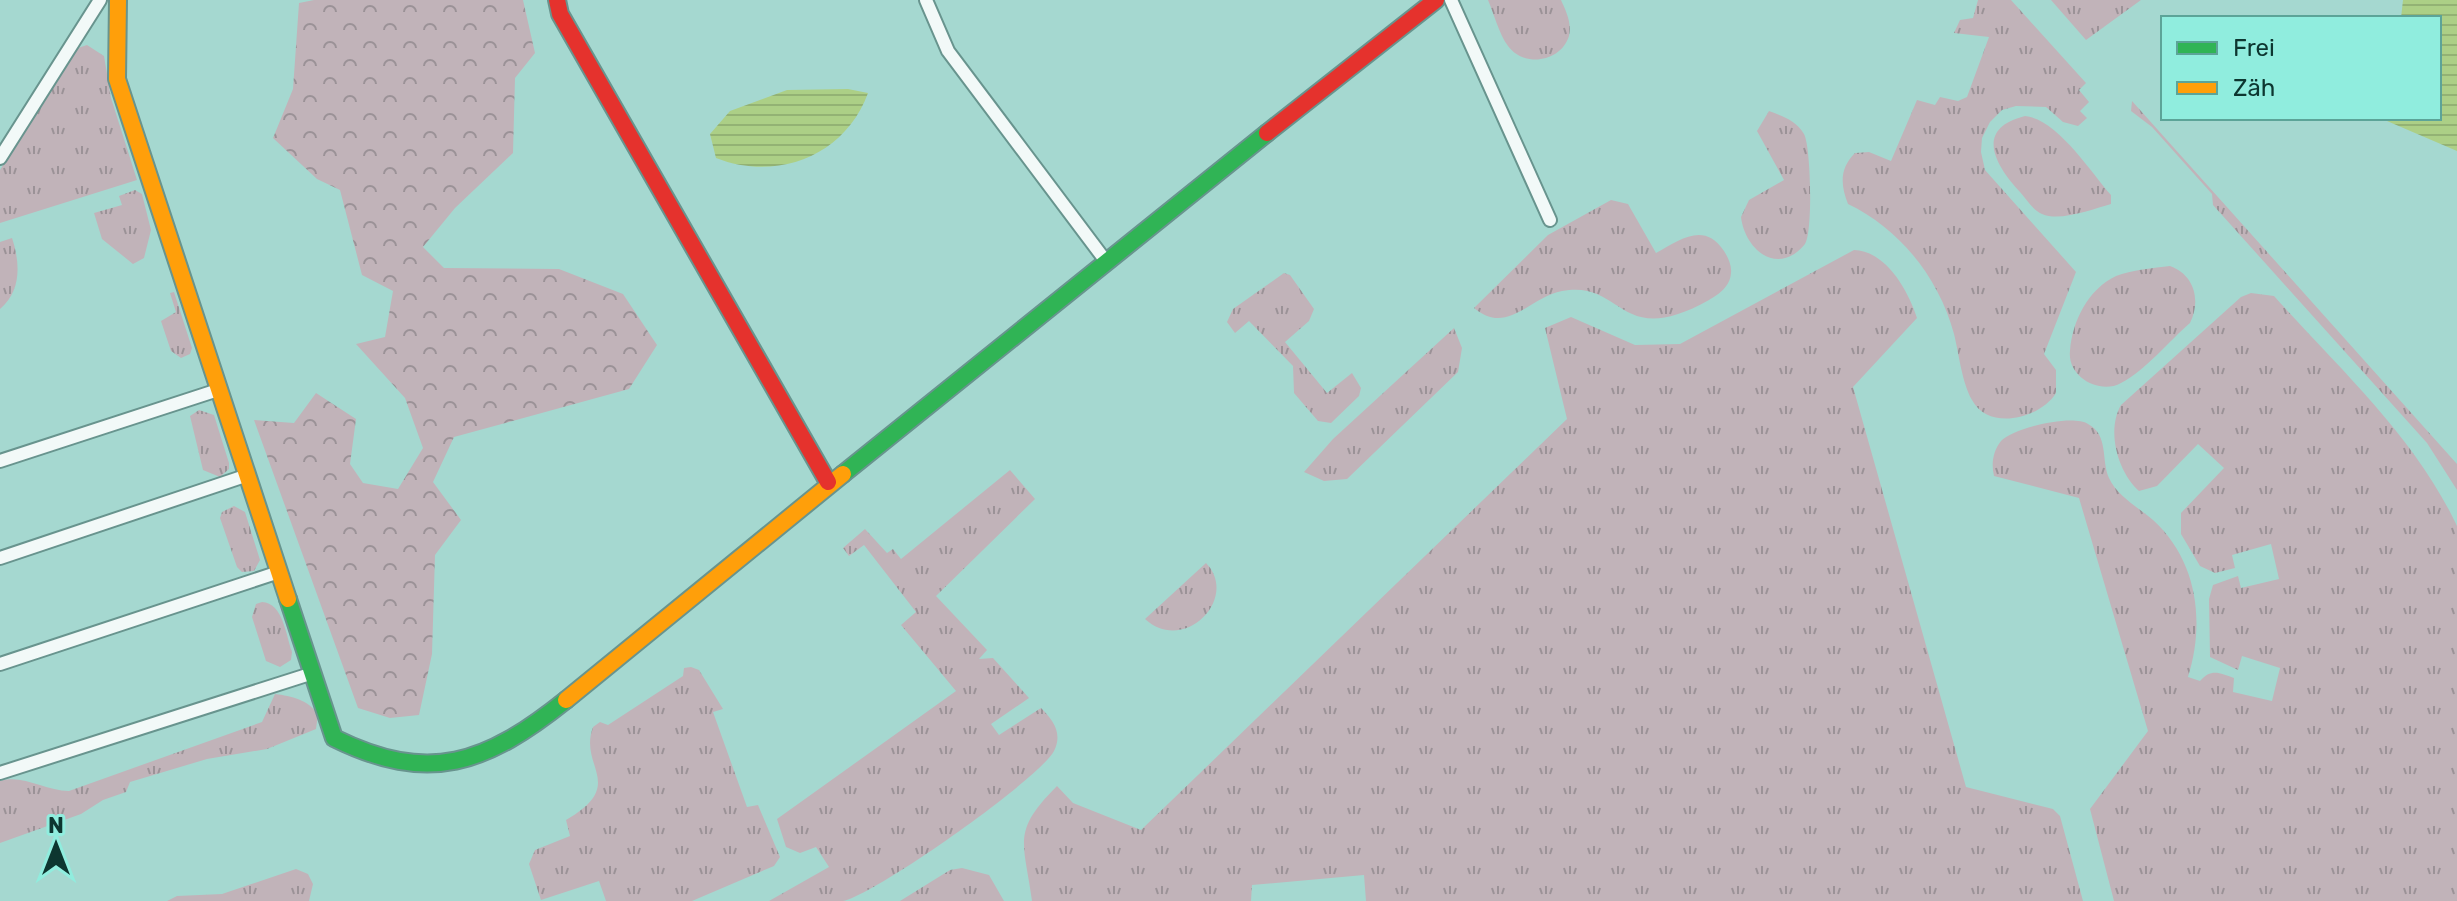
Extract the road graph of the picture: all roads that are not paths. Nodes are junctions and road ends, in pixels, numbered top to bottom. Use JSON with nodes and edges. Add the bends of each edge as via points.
{"nodes":[{"id":1,"x":100,"y":0,"type":"edge"},
{"id":2,"x":118,"y":0,"type":"edge"},
{"id":3,"x":557,"y":0,"type":"edge"},
{"id":4,"x":926,"y":0,"type":"edge"},
{"id":5,"x":1436,"y":0,"type":"edge"},
{"id":6,"x":1451,"y":0,"type":"edge"},
{"id":7,"x":0,"y":158,"type":"edge"},
{"id":8,"x":1550,"y":220,"type":"dead end"},
{"id":9,"x":1105,"y":260,"type":"junction"},
{"id":10,"x":218,"y":390,"type":"junction"},
{"id":11,"x":0,"y":461,"type":"edge"},
{"id":12,"x":245,"y":476,"type":"junction"},
{"id":13,"x":828,"y":482,"type":"junction"},
{"id":14,"x":0,"y":558,"type":"edge"},
{"id":15,"x":279,"y":572,"type":"junction"},
{"id":16,"x":0,"y":664,"type":"edge"},
{"id":17,"x":310,"y":674,"type":"junction"},
{"id":18,"x":0,"y":773,"type":"edge"}],
"edges":[{"from":1,"to":7,"type":"street"},
{"from":2,"to":10,"type":"street","via":[[117,79]]},
{"from":3,"to":13,"type":"street","via":[[560,14]]},
{"from":4,"to":9,"type":"street","via":[[948,51]]},
{"from":5,"to":9,"type":"street"},
{"from":6,"to":8,"type":"street"},
{"from":9,"to":13,"type":"street"},
{"from":10,"to":11,"type":"street"},
{"from":10,"to":12,"type":"street"},
{"from":12,"to":14,"type":"street"},
{"from":12,"to":15,"type":"street"},
{"from":13,"to":17,"type":"street","via":[[547,715],[471,759],[411,767],[366,755],[334,738]]},
{"from":15,"to":16,"type":"street"},
{"from":15,"to":17,"type":"street"},
{"from":17,"to":18,"type":"street"}]}
